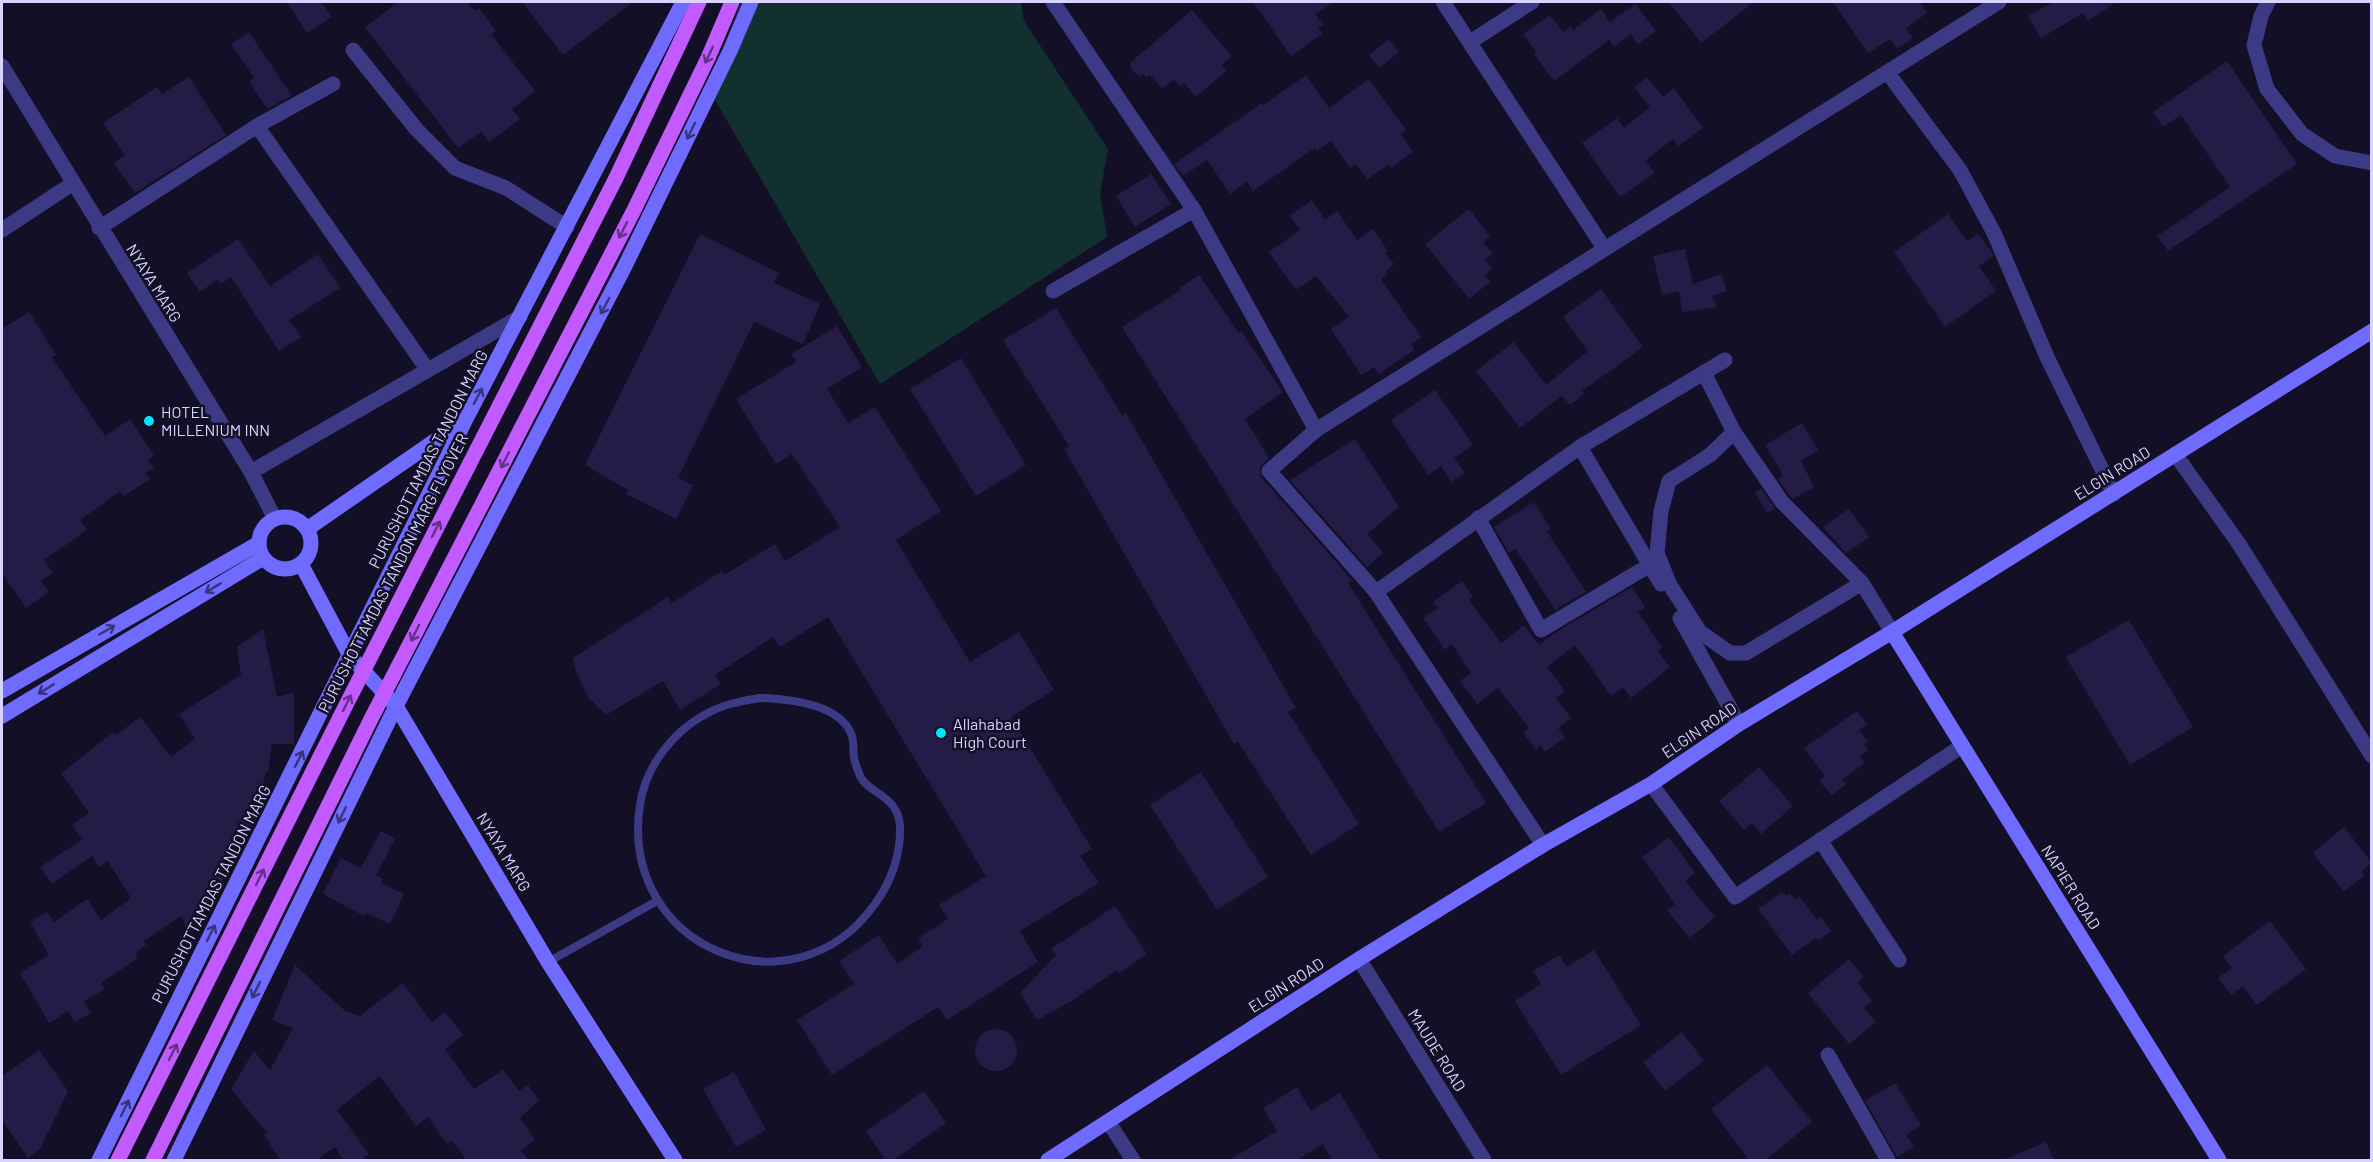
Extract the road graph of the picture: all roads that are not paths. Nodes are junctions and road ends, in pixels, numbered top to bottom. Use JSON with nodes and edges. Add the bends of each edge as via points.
{"nodes":[{"id":1,"x":683,"y":2,"type":"edge"},
{"id":2,"x":699,"y":2,"type":"edge"},
{"id":3,"x":732,"y":2,"type":"edge"},
{"id":4,"x":751,"y":2,"type":"edge"},
{"id":5,"x":1053,"y":2,"type":"edge"},
{"id":6,"x":1443,"y":2,"type":"edge"},
{"id":7,"x":1532,"y":2,"type":"edge"},
{"id":8,"x":1999,"y":2,"type":"edge"},
{"id":9,"x":2268,"y":2,"type":"edge"},
{"id":10,"x":1470,"y":42,"type":"junction"},
{"id":11,"x":353,"y":50,"type":"dead end"},
{"id":12,"x":2,"y":66,"type":"edge"},
{"id":13,"x":1887,"y":72,"type":"junction"},
{"id":14,"x":333,"y":84,"type":"dead end"},
{"id":15,"x":257,"y":126,"type":"junction"},
{"id":16,"x":2372,"y":163,"type":"edge"},
{"id":17,"x":72,"y":184,"type":"junction"},
{"id":18,"x":1194,"y":210,"type":"junction"},
{"id":19,"x":567,"y":227,"type":"junction"},
{"id":20,"x":99,"y":228,"type":"junction"},
{"id":21,"x":2,"y":230,"type":"edge"},
{"id":22,"x":1604,"y":248,"type":"junction"},
{"id":23,"x":1053,"y":291,"type":"dead end"},
{"id":24,"x":520,"y":317,"type":"junction"},
{"id":25,"x":2372,"y":331,"type":"edge"},
{"id":26,"x":1725,"y":360,"type":"dead end"},
{"id":27,"x":427,"y":369,"type":"junction"},
{"id":28,"x":1704,"y":373,"type":"junction"},
{"id":29,"x":466,"y":419,"type":"junction"},
{"id":30,"x":1316,"y":430,"type":"junction"},
{"id":31,"x":1734,"y":432,"type":"junction"},
{"id":32,"x":1580,"y":447,"type":"junction"},
{"id":33,"x":2175,"y":454,"type":"junction"},
{"id":34,"x":250,"y":472,"type":"junction"},
{"id":35,"x":2114,"y":494,"type":"junction"},
{"id":36,"x":1479,"y":518,"type":"junction"},
{"id":37,"x":275,"y":519,"type":"junction"},
{"id":38,"x":307,"y":529,"type":"junction"},
{"id":39,"x":261,"y":551,"type":"junction"},
{"id":40,"x":301,"y":564,"type":"junction"},
{"id":41,"x":1650,"y":565,"type":"junction"},
{"id":42,"x":1862,"y":583,"type":"junction"},
{"id":43,"x":1376,"y":592,"type":"junction"},
{"id":44,"x":1892,"y":632,"type":"junction"},
{"id":45,"x":350,"y":656,"type":"junction"},
{"id":46,"x":2,"y":691,"type":"edge"},
{"id":47,"x":396,"y":706,"type":"junction"},
{"id":48,"x":2,"y":716,"type":"edge"},
{"id":49,"x":1739,"y":723,"type":"junction"},
{"id":50,"x":1962,"y":746,"type":"junction"},
{"id":51,"x":2372,"y":756,"type":"edge"},
{"id":52,"x":1651,"y":784,"type":"junction"},
{"id":53,"x":1820,"y":840,"type":"junction"},
{"id":54,"x":1543,"y":845,"type":"junction"},
{"id":55,"x":657,"y":901,"type":"junction"},
{"id":56,"x":1359,"y":959,"type":"junction"},
{"id":57,"x":1899,"y":960,"type":"dead end"},
{"id":58,"x":548,"y":962,"type":"junction"},
{"id":59,"x":1828,"y":1055,"type":"dead end"},
{"id":60,"x":1109,"y":1123,"type":"junction"},
{"id":61,"x":99,"y":1161,"type":"edge"},
{"id":62,"x":118,"y":1161,"type":"edge"},
{"id":63,"x":153,"y":1161,"type":"edge"},
{"id":64,"x":174,"y":1161,"type":"edge"},
{"id":65,"x":675,"y":1161,"type":"edge"},
{"id":66,"x":1048,"y":1161,"type":"edge"},
{"id":67,"x":1132,"y":1161,"type":"edge"},
{"id":68,"x":1484,"y":1161,"type":"edge"},
{"id":69,"x":1888,"y":1161,"type":"edge"},
{"id":70,"x":2219,"y":1161,"type":"edge"}],
"edges":[{"from":1,"to":19,"type":"street","name":"PURUSHOTTAMDAS TANDON MARG"},
{"from":62,"to":2,"type":"main road","name":"PURUSHOTTAMDAS TANDON MARG FLYOVER","one_way":true,"bridge":true,"via":[[616,178]]},
{"from":3,"to":63,"type":"main road","one_way":true,"bridge":true,"via":[[633,212],[372,717]]},
{"from":4,"to":47,"type":"street","one_way":true,"via":[[624,268]]},
{"from":5,"to":18,"type":"street"},
{"from":6,"to":10,"type":"street"},
{"from":7,"to":10,"type":"street"},
{"from":8,"to":13,"type":"street"},
{"from":9,"to":16,"type":"street","via":[[2254,45],[2267,89],[2302,134],[2335,156]]},
{"from":10,"to":22,"type":"street"},
{"from":11,"to":19,"type":"street","via":[[417,130],[454,168],[506,188]]},
{"from":12,"to":17,"type":"street","name":"NYAYA MARG"},
{"from":13,"to":22,"type":"street"},
{"from":13,"to":35,"type":"street","via":[[1960,170],[1994,233],[2047,357]]},
{"from":14,"to":15,"type":"street"},
{"from":15,"to":20,"type":"street"},
{"from":15,"to":27,"type":"street"},
{"from":17,"to":20,"type":"street","name":"NYAYA MARG"},
{"from":17,"to":21,"type":"street"},
{"from":18,"to":23,"type":"street"},
{"from":18,"to":30,"type":"street"},
{"from":19,"to":24,"type":"street","name":"PURUSHOTTAMDAS TANDON MARG"},
{"from":20,"to":34,"type":"street","name":"NYAYA MARG"},
{"from":22,"to":30,"type":"street"},
{"from":24,"to":27,"type":"street"},
{"from":29,"to":24,"type":"street","name":"PURUSHOTTAMDAS TANDON MARG","one_way":true},
{"from":25,"to":33,"type":"street","name":"ELGIN ROAD"},
{"from":26,"to":28,"type":"street"},
{"from":27,"to":34,"type":"street"},
{"from":28,"to":31,"type":"street"},
{"from":28,"to":32,"type":"street"},
{"from":29,"to":38,"type":"street"},
{"from":29,"to":45,"type":"street","name":"PURUSHOTTAMDAS TANDON MARG"},
{"from":30,"to":43,"type":"street","via":[[1269,471]]},
{"from":31,"to":42,"type":"street","via":[[1782,502]]},
{"from":31,"to":42,"type":"street","via":[[1710,455],[1669,481],[1661,511],[1657,553],[1670,585],[1700,632],[1730,654],[1746,653]]},
{"from":32,"to":36,"type":"street"},
{"from":32,"to":41,"type":"street"},
{"from":33,"to":35,"type":"street","name":"ELGIN ROAD"},
{"from":33,"to":51,"type":"street","via":[[2240,544]]},
{"from":34,"to":37,"type":"street","name":"NYAYA MARG"},
{"from":35,"to":44,"type":"street","name":"ELGIN ROAD"},
{"from":36,"to":41,"type":"street","via":[[1541,630]]},
{"from":36,"to":43,"type":"street"},
{"from":37,"to":38,"type":"street","via":[[296,519]]},
{"from":37,"to":39,"type":"street","via":[[263,529]]},
{"from":38,"to":40,"type":"street","via":[[311,548]]},
{"from":39,"to":40,"type":"street","via":[[269,564],[285,569]]},
{"from":46,"to":39,"type":"street","one_way":true},
{"from":39,"to":48,"type":"street","one_way":true},
{"from":40,"to":45,"type":"street","name":"NYAYA MARG"},
{"from":41,"to":49,"type":"street"},
{"from":42,"to":44,"type":"street"},
{"from":43,"to":54,"type":"street"},
{"from":44,"to":49,"type":"street","name":"ELGIN ROAD"},
{"from":44,"to":50,"type":"street","name":"NAPIER ROAD"},
{"from":45,"to":47,"type":"street","name":"NYAYA MARG"},
{"from":61,"to":45,"type":"street","name":"PURUSHOTTAMDAS TANDON MARG","one_way":true},
{"from":47,"to":58,"type":"street","name":"NYAYA MARG"},
{"from":47,"to":64,"type":"street","one_way":true},
{"from":49,"to":52,"type":"street","name":"ELGIN ROAD"},
{"from":50,"to":53,"type":"street"},
{"from":50,"to":70,"type":"street","name":"NAPIER ROAD"},
{"from":52,"to":53,"type":"street","via":[[1735,897]]},
{"from":52,"to":54,"type":"street","name":"ELGIN ROAD"},
{"from":53,"to":57,"type":"street"},
{"from":54,"to":56,"type":"street","name":"ELGIN ROAD"},
{"from":55,"to":55,"type":"lane","via":[[679,927],[707,947],[739,958],[773,962],[807,956],[838,941],[864,919],[884,892],[896,860],[900,826],[895,809],[862,781],[854,760],[852,735],[838,718],[787,699],[760,698],[708,713],[665,748],[641,796],[637,823],[638,850]]},
{"from":55,"to":58,"type":"lane"},
{"from":56,"to":60,"type":"street","name":"ELGIN ROAD"},
{"from":56,"to":68,"type":"street","name":"MAUDE ROAD"},
{"from":58,"to":65,"type":"street","name":"NYAYA MARG"},
{"from":59,"to":69,"type":"street"},
{"from":60,"to":66,"type":"street","name":"ELGIN ROAD"},
{"from":60,"to":67,"type":"street"}]}
